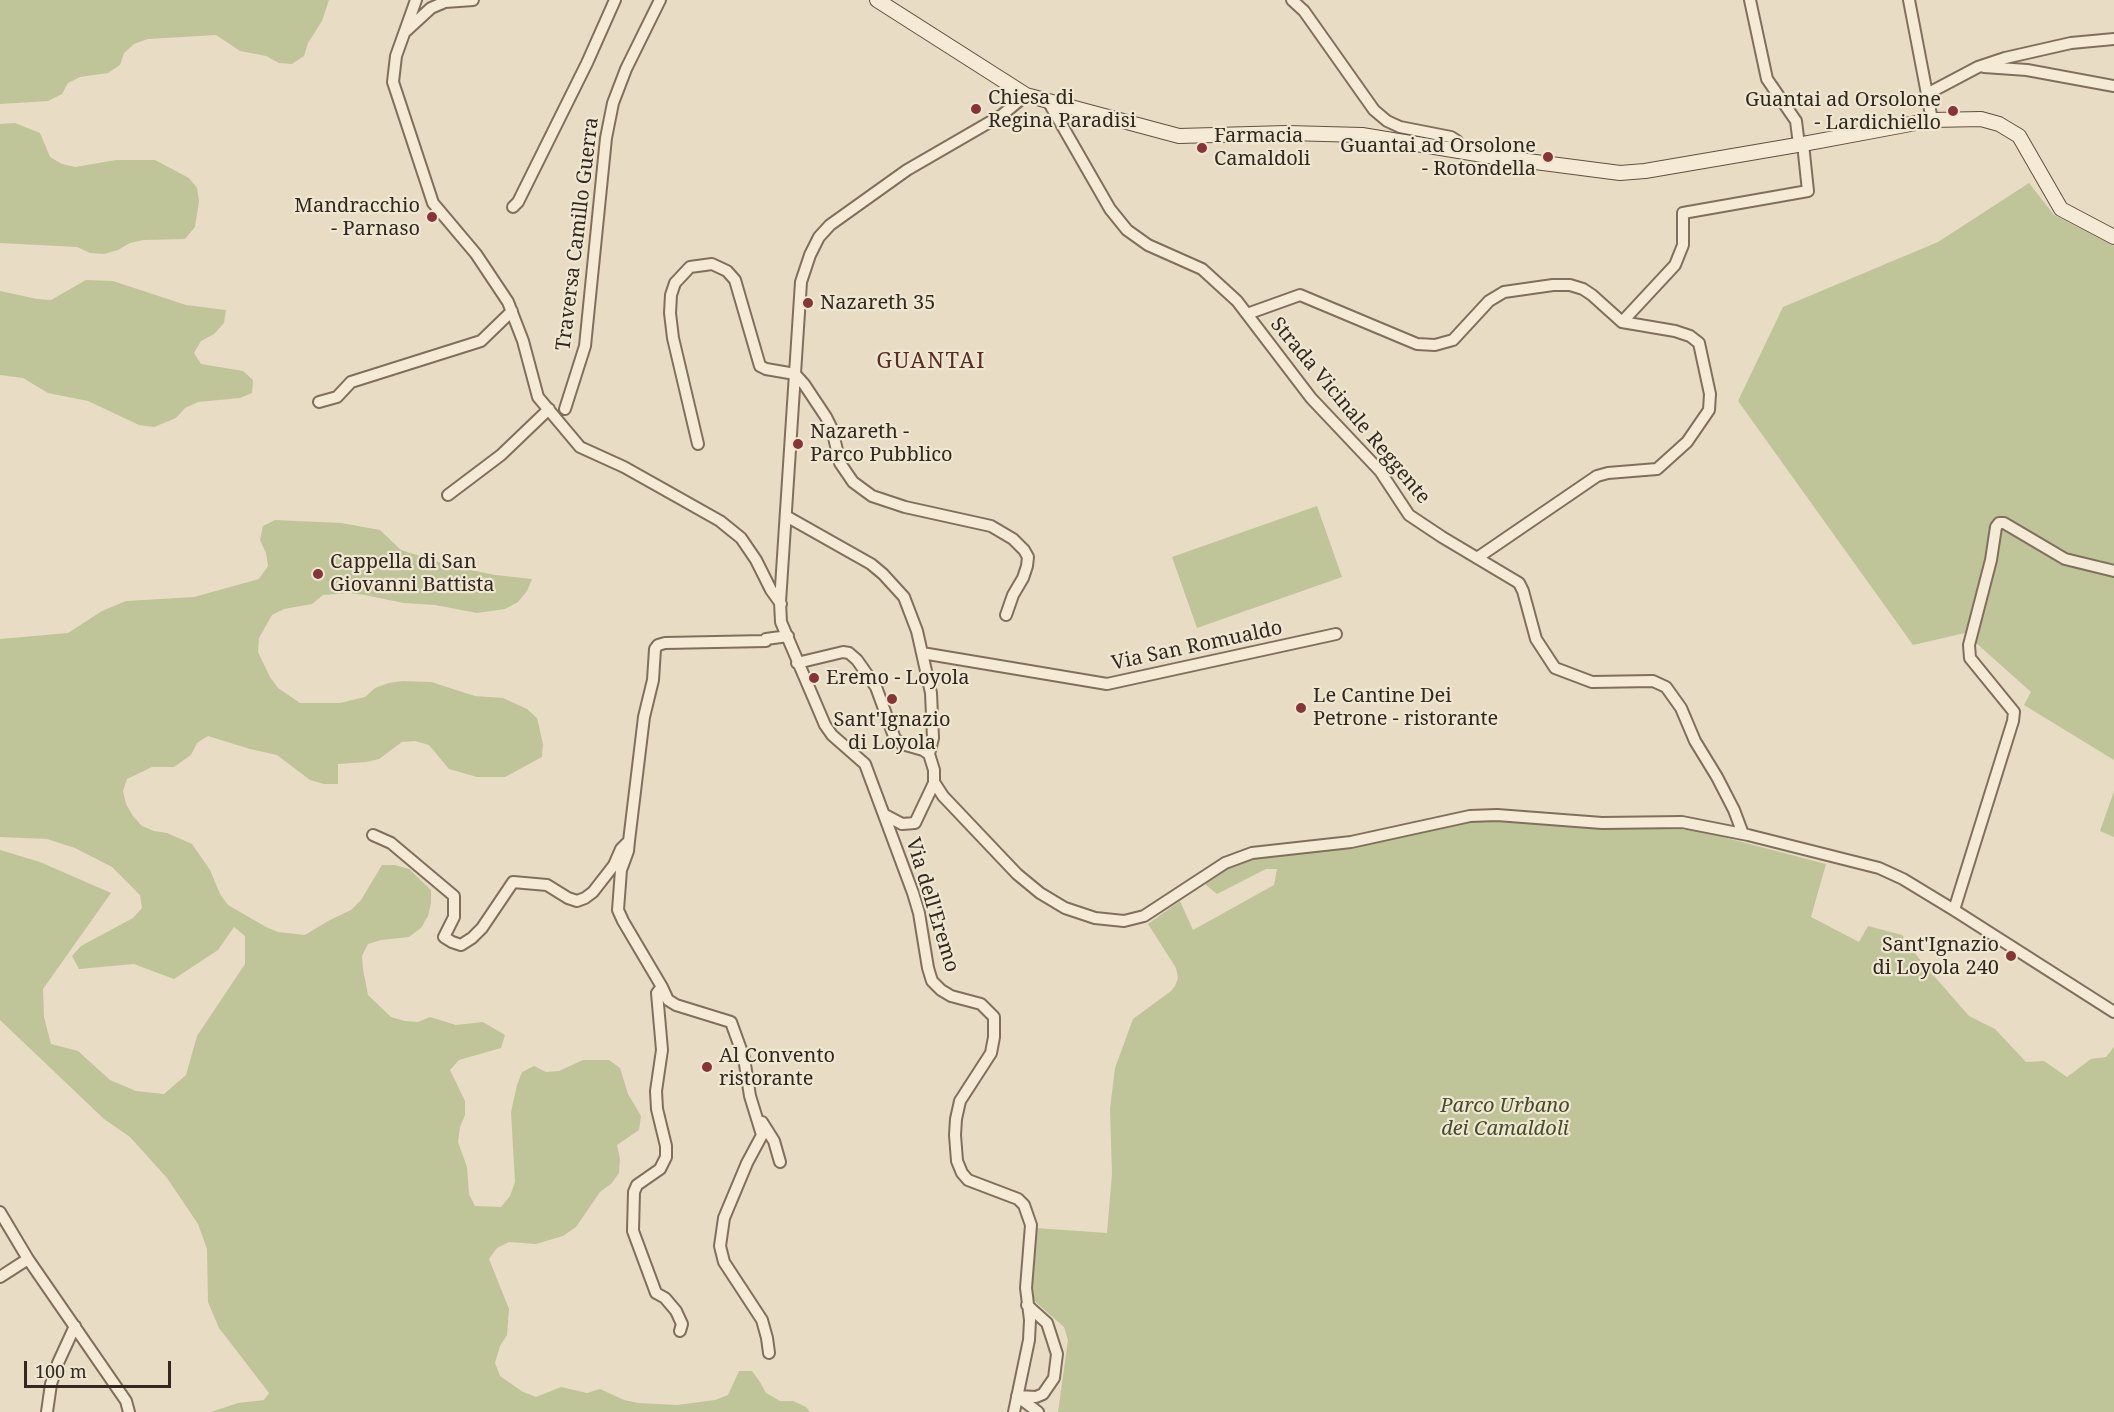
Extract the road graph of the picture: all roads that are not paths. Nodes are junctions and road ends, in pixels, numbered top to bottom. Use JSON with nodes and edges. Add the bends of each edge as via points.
{"nodes":[{"id":1,"x":416,"y":0,"type":"edge"},
{"id":2,"x":473,"y":0,"type":"edge"},
{"id":3,"x":615,"y":0,"type":"edge"},
{"id":4,"x":660,"y":0,"type":"edge"},
{"id":5,"x":877,"y":0,"type":"edge"},
{"id":6,"x":1292,"y":0,"type":"edge"},
{"id":7,"x":1750,"y":0,"type":"edge"},
{"id":8,"x":1909,"y":0,"type":"edge"},
{"id":9,"x":403,"y":35,"type":"junction"},
{"id":10,"x":2114,"y":39,"type":"edge"},
{"id":11,"x":1978,"y":67,"type":"junction"},
{"id":12,"x":2114,"y":86,"type":"edge"},
{"id":13,"x":1927,"y":94,"type":"junction"},
{"id":14,"x":1026,"y":95,"type":"junction"},
{"id":15,"x":1048,"y":100,"type":"junction"},
{"id":16,"x":1932,"y":120,"type":"junction"},
{"id":17,"x":1801,"y":144,"type":"junction"},
{"id":18,"x":1461,"y":150,"type":"junction"},
{"id":19,"x":513,"y":207,"type":"dead end"},
{"id":20,"x":2114,"y":237,"type":"edge"},
{"id":21,"x":512,"y":311,"type":"junction"},
{"id":22,"x":1247,"y":314,"type":"junction"},
{"id":23,"x":1622,"y":322,"type":"junction"},
{"id":24,"x":795,"y":374,"type":"junction"},
{"id":25,"x":320,"y":402,"type":"dead end"},
{"id":26,"x":549,"y":409,"type":"junction"},
{"id":27,"x":565,"y":409,"type":"dead end"},
{"id":28,"x":698,"y":444,"type":"dead end"},
{"id":29,"x":448,"y":495,"type":"dead end"},
{"id":30,"x":786,"y":516,"type":"junction"},
{"id":31,"x":1477,"y":558,"type":"junction"},
{"id":32,"x":2114,"y":571,"type":"edge"},
{"id":33,"x":780,"y":602,"type":"junction"},
{"id":34,"x":1006,"y":615,"type":"dead end"},
{"id":35,"x":1336,"y":634,"type":"dead end"},
{"id":36,"x":788,"y":636,"type":"junction"},
{"id":37,"x":922,"y":653,"type":"junction"},
{"id":38,"x":797,"y":663,"type":"junction"},
{"id":39,"x":929,"y":754,"type":"junction"},
{"id":40,"x":934,"y":783,"type":"junction"},
{"id":41,"x":885,"y":815,"type":"junction"},
{"id":42,"x":1743,"y":834,"type":"junction"},
{"id":43,"x":373,"y":835,"type":"dead end"},
{"id":44,"x":629,"y":841,"type":"junction"},
{"id":45,"x":1954,"y":910,"type":"junction"},
{"id":46,"x":662,"y":987,"type":"junction"},
{"id":47,"x":2114,"y":1011,"type":"edge"},
{"id":48,"x":757,"y":1115,"type":"junction"},
{"id":49,"x":780,"y":1162,"type":"dead end"},
{"id":50,"x":0,"y":1212,"type":"edge"},
{"id":51,"x":28,"y":1259,"type":"junction"},
{"id":52,"x":0,"y":1276,"type":"edge"},
{"id":53,"x":1027,"y":1305,"type":"junction"},
{"id":54,"x":75,"y":1326,"type":"junction"},
{"id":55,"x":680,"y":1331,"type":"dead end"},
{"id":56,"x":769,"y":1353,"type":"dead end"},
{"id":57,"x":1017,"y":1396,"type":"junction"},
{"id":58,"x":47,"y":1412,"type":"edge"},
{"id":59,"x":129,"y":1412,"type":"edge"},
{"id":60,"x":1014,"y":1412,"type":"edge"},
{"id":61,"x":1038,"y":1412,"type":"edge"}],
"edges":[{"from":1,"to":9,"type":"street"},
{"from":2,"to":9,"type":"street","via":[[445,2],[431,8]]},
{"from":3,"to":19,"type":"street"},
{"from":4,"to":27,"type":"street","name":"Traversa Camillo Guerra","via":[[613,103],[585,346]]},
{"from":5,"to":14,"type":"street"},
{"from":6,"to":18,"type":"street","via":[[1304,11],[1374,110],[1400,127],[1451,137]]},
{"from":7,"to":17,"type":"street","via":[[1767,79],[1796,121]]},
{"from":8,"to":13,"type":"street"},
{"from":9,"to":21,"type":"street","via":[[393,82],[434,203],[483,264]]},
{"from":10,"to":11,"type":"street","via":[[2027,52]]},
{"from":11,"to":12,"type":"street","via":[[2027,70]]},
{"from":11,"to":13,"type":"street"},
{"from":13,"to":16,"type":"street"},
{"from":14,"to":15,"type":"street"},
{"from":14,"to":24,"type":"street","via":[[1002,115],[907,170],[819,237],[801,282]]},
{"from":15,"to":18,"type":"street","via":[[1179,136],[1362,135]]},
{"from":15,"to":22,"type":"street","name":"Strada Vicinale Reggente","via":[[1110,209],[1127,230],[1148,245],[1202,269]]},
{"from":16,"to":17,"type":"street"},
{"from":16,"to":20,"type":"street","via":[[1981,119],[2019,136],[2061,209]]},
{"from":17,"to":18,"type":"street","via":[[1620,173]]},
{"from":17,"to":23,"type":"street","via":[[1808,191],[1683,213],[1683,245],[1675,265]]},
{"from":21,"to":25,"type":"street","via":[[481,341],[351,382],[338,397]]},
{"from":21,"to":26,"type":"street","via":[[538,397]]},
{"from":22,"to":23,"type":"street","via":[[1300,295],[1417,344],[1435,345],[1453,340],[1489,301],[1504,292],[1570,285],[1592,295]]},
{"from":22,"to":31,"type":"street","name":"Strada Vicinale Reggente","via":[[1311,398],[1380,471],[1409,515]]},
{"from":23,"to":31,"type":"street","via":[[1675,331],[1699,343],[1710,410],[1687,442],[1657,469],[1597,476]]},
{"from":24,"to":28,"type":"street","via":[[760,366],[741,296],[727,271],[712,264],[690,267],[675,283],[670,313]]},
{"from":24,"to":30,"type":"street"},
{"from":24,"to":34,"type":"street","via":[[826,417],[840,463],[853,482],[872,496],[905,507],[991,526],[1024,550],[1027,566]]},
{"from":26,"to":29,"type":"street","via":[[501,454]]},
{"from":26,"to":33,"type":"street","via":[[580,447],[624,467],[741,538]]},
{"from":30,"to":33,"type":"street"},
{"from":30,"to":37,"type":"street","via":[[884,574],[904,597]]},
{"from":31,"to":42,"type":"street","name":"Strada Vicinale Reggente","via":[[1519,583],[1536,639],[1555,668],[1592,682],[1653,681],[1666,687],[1722,785]]},
{"from":32,"to":45,"type":"street","via":[[2065,559],[2004,523],[1996,527],[1969,645],[1970,658],[2014,712]]},
{"from":33,"to":36,"type":"street","name":"Via dell'Eremo","via":[[781,622]]},
{"from":35,"to":37,"type":"street","name":"Via San Romualdo","via":[[1107,684]]},
{"from":36,"to":38,"type":"street","name":"Via dell'Eremo"},
{"from":36,"to":44,"type":"street","via":[[766,641],[658,645],[644,717]]},
{"from":37,"to":39,"type":"street","via":[[932,693],[933,738]]},
{"from":38,"to":39,"type":"street","via":[[849,653],[876,687],[895,739]]},
{"from":38,"to":41,"type":"street","name":"Via dell'Eremo","via":[[825,725],[865,764]]},
{"from":39,"to":40,"type":"street"},
{"from":40,"to":41,"type":"street","via":[[915,823],[902,824]]},
{"from":40,"to":42,"type":"street","via":[[982,838],[1040,893],[1065,908],[1095,918],[1124,921],[1144,916],[1240,856],[1351,842],[1470,816],[1602,824],[1682,822]]},
{"from":41,"to":53,"type":"street","name":"Via dell'Eremo","via":[[919,913],[932,981],[951,996],[981,1004],[994,1017],[991,1053],[960,1101],[956,1119],[957,1161],[969,1180],[1018,1199],[1030,1216]]},
{"from":42,"to":45,"type":"street","via":[[1879,868]]},
{"from":43,"to":44,"type":"street","via":[[391,843],[454,896],[454,917],[444,937],[461,945],[482,928],[513,882],[547,885],[577,901],[593,892]]},
{"from":44,"to":46,"type":"street","via":[[621,870],[618,910]]},
{"from":45,"to":47,"type":"street"},
{"from":46,"to":48,"type":"street","via":[[668,1000],[676,1005],[731,1022]]},
{"from":46,"to":55,"type":"street","via":[[657,993],[662,1050],[656,1100],[666,1157],[660,1169],[637,1185],[633,1220],[635,1239],[656,1293],[676,1311],[682,1324]]},
{"from":48,"to":49,"type":"street","via":[[774,1141]]},
{"from":48,"to":56,"type":"street","via":[[762,1135],[724,1218],[720,1246],[724,1262],[762,1320]]},
{"from":50,"to":51,"type":"street"},
{"from":51,"to":52,"type":"street"},
{"from":51,"to":54,"type":"street"},
{"from":53,"to":57,"type":"street","name":"Via dell'Eremo","via":[[1029,1340]]},
{"from":53,"to":57,"type":"street","via":[[1050,1328],[1056,1347],[1055,1373],[1043,1394]]},
{"from":54,"to":58,"type":"street","via":[[51,1384]]},
{"from":54,"to":59,"type":"street","via":[[126,1401]]},
{"from":57,"to":60,"type":"street","name":"Via dell'Eremo"},
{"from":57,"to":61,"type":"street"}]}
